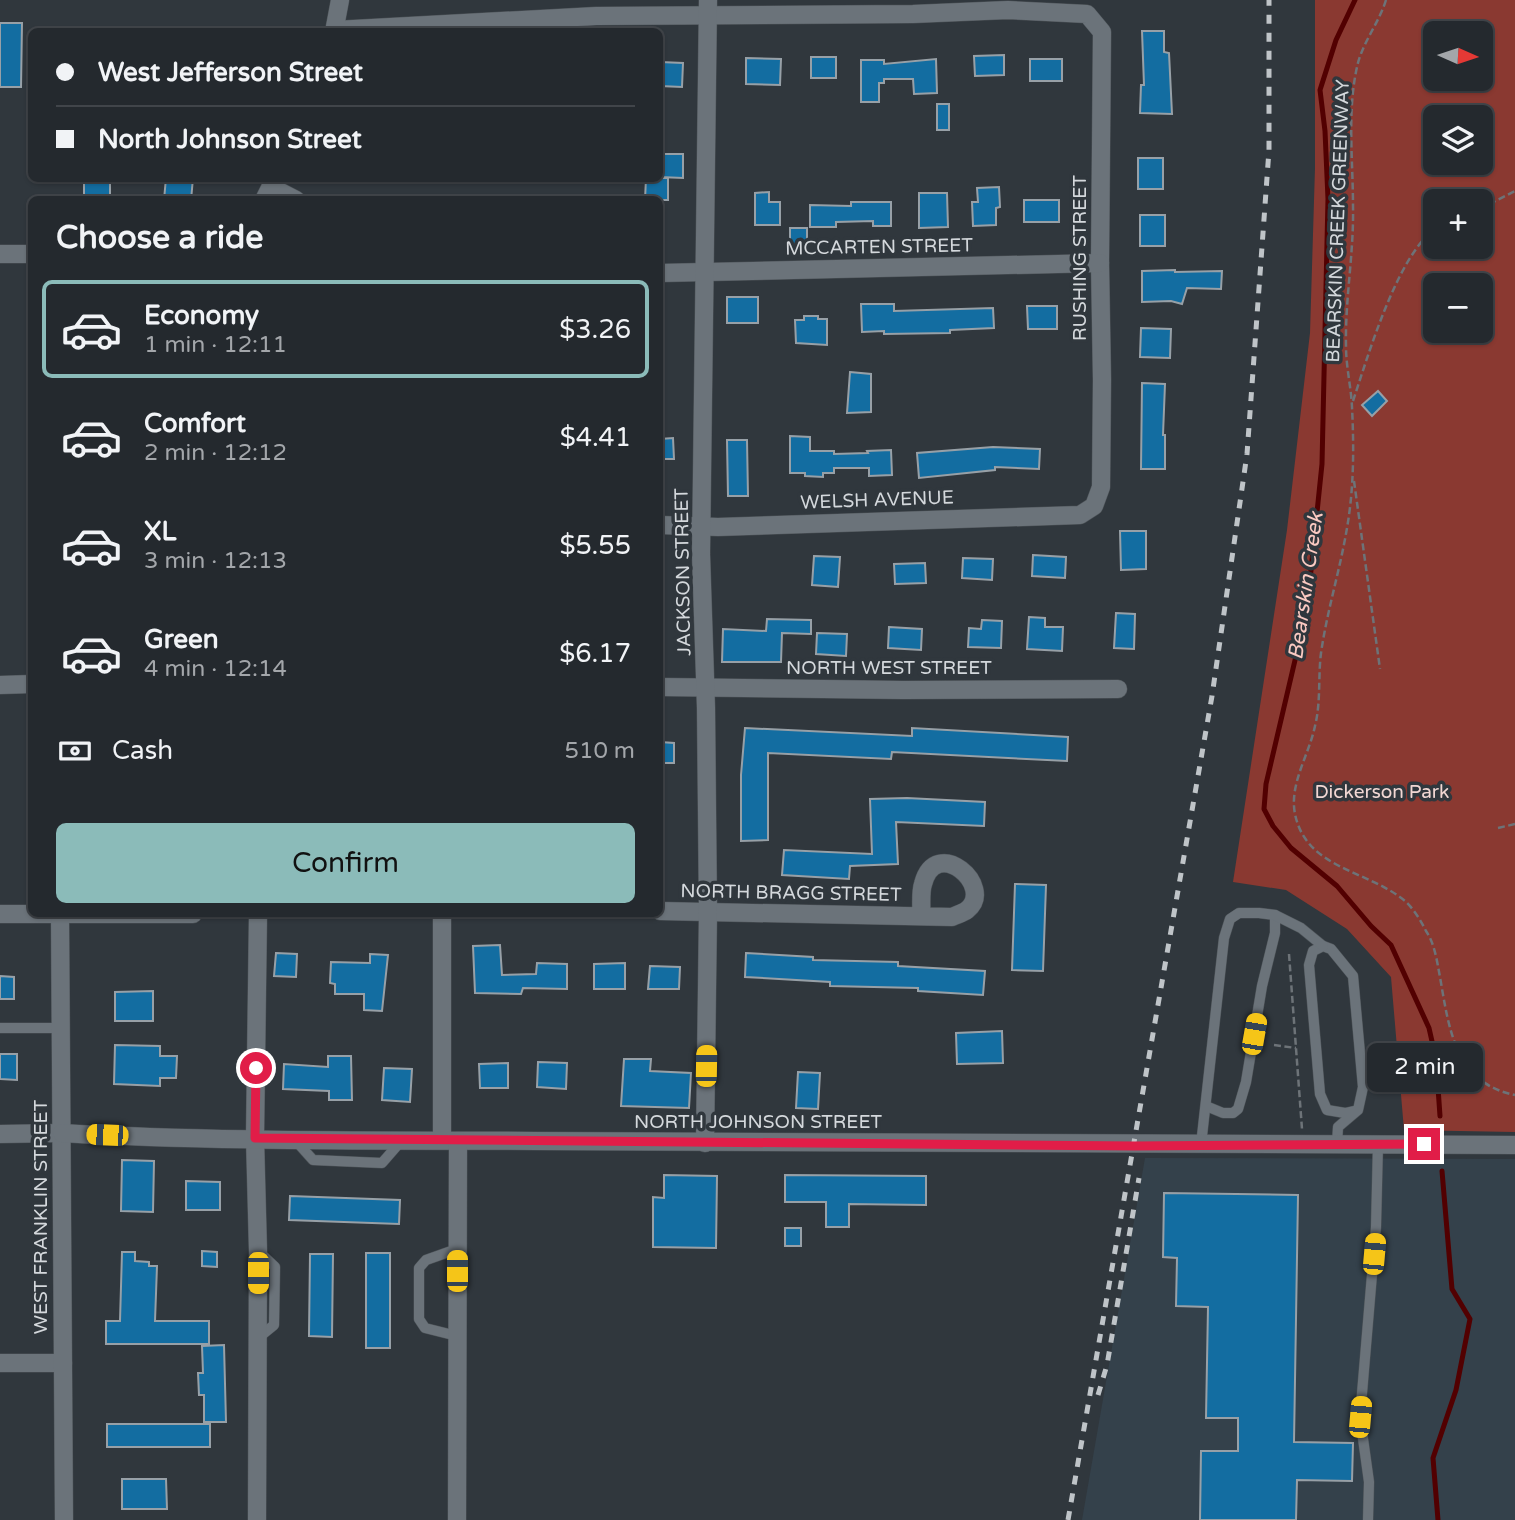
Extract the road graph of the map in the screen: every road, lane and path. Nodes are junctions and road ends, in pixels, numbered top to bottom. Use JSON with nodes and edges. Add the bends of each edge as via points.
{"nodes":[{"id":1,"x":340,"y":0,"type":"edge"},
{"id":2,"x":1386,"y":0,"type":"edge"},
{"id":3,"x":708,"y":7,"type":"edge"},
{"id":4,"x":335,"y":28,"type":"edge"},
{"id":5,"x":386,"y":28,"type":"edge"},
{"id":6,"x":270,"y":188,"type":"edge"},
{"id":7,"x":1515,"y":191,"type":"edge"},
{"id":8,"x":287,"y":196,"type":"edge"},
{"id":9,"x":1493,"y":202,"type":"edge"},
{"id":10,"x":1423,"y":240,"type":"edge"},
{"id":11,"x":0,"y":254,"type":"edge"},
{"id":12,"x":28,"y":254,"type":"edge"},
{"id":13,"x":1100,"y":263,"type":"junction"},
{"id":14,"x":663,"y":272,"type":"edge"},
{"id":15,"x":705,"y":272,"type":"junction"},
{"id":16,"x":1352,"y":404,"type":"junction"},
{"id":17,"x":1353,"y":474,"type":"junction"},
{"id":18,"x":1094,"y":506,"type":"joint"},
{"id":19,"x":663,"y":525,"type":"edge"},
{"id":20,"x":702,"y":525,"type":"junction"},
{"id":21,"x":1380,"y":669,"type":"dead end"},
{"id":22,"x":28,"y":684,"type":"edge"},
{"id":23,"x":0,"y":685,"type":"edge"},
{"id":24,"x":663,"y":687,"type":"edge"},
{"id":25,"x":706,"y":688,"type":"junction"},
{"id":26,"x":1118,"y":689,"type":"dead end"},
{"id":27,"x":1515,"y":824,"type":"edge"},
{"id":28,"x":1498,"y":828,"type":"dead end"},
{"id":29,"x":663,"y":911,"type":"edge"},
{"id":30,"x":708,"y":912,"type":"junction"},
{"id":31,"x":0,"y":914,"type":"edge"},
{"id":32,"x":28,"y":914,"type":"edge"},
{"id":33,"x":1275,"y":915,"type":"junction"},
{"id":34,"x":921,"y":916,"type":"dead end"},
{"id":35,"x":61,"y":917,"type":"edge"},
{"id":36,"x":258,"y":917,"type":"edge"},
{"id":37,"x":442,"y":917,"type":"edge"},
{"id":38,"x":1322,"y":946,"type":"junction"},
{"id":39,"x":1289,"y":954,"type":"dead end"},
{"id":40,"x":0,"y":1028,"type":"edge"},
{"id":41,"x":61,"y":1028,"type":"junction"},
{"id":42,"x":1274,"y":1045,"type":"dead end"},
{"id":43,"x":1296,"y":1048,"type":"junction"},
{"id":44,"x":1515,"y":1095,"type":"edge"},
{"id":45,"x":1206,"y":1106,"type":"junction"},
{"id":46,"x":1358,"y":1110,"type":"junction"},
{"id":47,"x":0,"y":1133,"type":"edge"},
{"id":48,"x":62,"y":1133,"type":"junction"},
{"id":49,"x":255,"y":1138,"type":"junction"},
{"id":50,"x":450,"y":1140,"type":"junction"},
{"id":51,"x":705,"y":1143,"type":"junction"},
{"id":52,"x":1303,"y":1144,"type":"junction"},
{"id":53,"x":1338,"y":1144,"type":"junction"},
{"id":54,"x":1378,"y":1144,"type":"junction"},
{"id":55,"x":1515,"y":1144,"type":"edge"},
{"id":56,"x":1201,"y":1145,"type":"junction"},
{"id":57,"x":457,"y":1249,"type":"junction"},
{"id":58,"x":457,"y":1336,"type":"junction"},
{"id":59,"x":0,"y":1363,"type":"edge"},
{"id":60,"x":63,"y":1363,"type":"junction"},
{"id":61,"x":64,"y":1520,"type":"edge"},
{"id":62,"x":257,"y":1520,"type":"edge"},
{"id":63,"x":457,"y":1520,"type":"edge"},
{"id":64,"x":1368,"y":1520,"type":"edge"}],
"edges":[{"from":1,"to":4,"type":"street"},
{"from":2,"to":16,"type":"path","name":"BEARSKIN CREEK GREENWAY","via":[[1357,64],[1351,105],[1353,210],[1345,316]]},
{"from":3,"to":5,"type":"street"},
{"from":3,"to":13,"type":"street","name":"RUSHING STREET","via":[[888,14],[1008,10],[1087,14],[1102,32]]},
{"from":3,"to":15,"type":"street","name":"JACKSON STREET"},
{"from":6,"to":8,"type":"street"},
{"from":7,"to":9,"type":"path"},
{"from":10,"to":16,"type":"path","via":[[1382,317]]},
{"from":11,"to":12,"type":"street"},
{"from":13,"to":15,"type":"street","name":"MCCARTEN STREET"},
{"from":13,"to":18,"type":"street","name":"RUSHING STREET","via":[[1101,487]]},
{"from":14,"to":15,"type":"street","name":"MCCARTEN STREET"},
{"from":15,"to":20,"type":"street","name":"JACKSON STREET"},
{"from":16,"to":17,"type":"path","name":"BEARSKIN CREEK GREENWAY"},
{"from":17,"to":21,"type":"path"},
{"from":17,"to":44,"type":"path","name":"BEARSKIN CREEK GREENWAY","via":[[1321,657],[1315,726],[1295,791],[1295,813],[1312,850],[1406,902],[1419,918],[1436,959],[1448,1027],[1457,1050],[1485,1085]]},
{"from":18,"to":20,"type":"street","name":"WELSH AVENUE","via":[[1080,515]]},
{"from":19,"to":20,"type":"street","name":"WELSH AVENUE"},
{"from":20,"to":25,"type":"street","name":"JACKSON STREET"},
{"from":22,"to":23,"type":"street"},
{"from":24,"to":25,"type":"street","name":"NORTH WEST STREET"},
{"from":25,"to":26,"type":"street","name":"NORTH WEST STREET"},
{"from":25,"to":30,"type":"street","name":"JACKSON STREET"},
{"from":27,"to":28,"type":"path"},
{"from":29,"to":30,"type":"street","name":"NORTH BRAGG STREET"},
{"from":30,"to":34,"type":"street","name":"NORTH BRAGG STREET"},
{"from":30,"to":51,"type":"street","name":"JACKSON STREET"},
{"from":31,"to":32,"type":"street"},
{"from":33,"to":38,"type":"lane"},
{"from":33,"to":45,"type":"lane","via":[[1238,1109],[1223,1113]]},
{"from":33,"to":45,"type":"lane","via":[[1239,913],[1230,919],[1224,938]]},
{"from":35,"to":41,"type":"street","name":"WEST FRANKLIN STREET"},
{"from":36,"to":49,"type":"street"},
{"from":37,"to":50,"type":"street"},
{"from":38,"to":46,"type":"lane","via":[[1331,949],[1353,976],[1363,1087]]},
{"from":38,"to":46,"type":"lane","via":[[1313,951],[1309,965],[1320,1094],[1327,1110]]},
{"from":39,"to":43,"type":"path"},
{"from":40,"to":41,"type":"lane"},
{"from":41,"to":48,"type":"street","name":"WEST FRANKLIN STREET"},
{"from":42,"to":43,"type":"path"},
{"from":43,"to":52,"type":"path"},
{"from":45,"to":56,"type":"lane"},
{"from":46,"to":53,"type":"lane","via":[[1338,1127]]},
{"from":47,"to":48,"type":"street","name":"NORTH JOHNSON STREET"},
{"from":48,"to":49,"type":"street","name":"NORTH JOHNSON STREET"},
{"from":48,"to":60,"type":"street","name":"WEST FRANKLIN STREET"},
{"from":49,"to":50,"type":"street","name":"NORTH JOHNSON STREET"},
{"from":49,"to":62,"type":"street"},
{"from":50,"to":51,"type":"street","name":"NORTH JOHNSON STREET"},
{"from":50,"to":57,"type":"street"},
{"from":51,"to":56,"type":"street","name":"NORTH JOHNSON STREET"},
{"from":52,"to":53,"type":"street","name":"NORTH JOHNSON STREET"},
{"from":52,"to":56,"type":"street","name":"NORTH JOHNSON STREET"},
{"from":53,"to":54,"type":"street","name":"NORTH JOHNSON STREET"},
{"from":54,"to":55,"type":"street","name":"NORTH JOHNSON STREET"},
{"from":54,"to":64,"type":"lane","via":[[1360,1417],[1369,1482]]},
{"from":57,"to":58,"type":"street"},
{"from":57,"to":58,"type":"lane","via":[[426,1260],[419,1268],[419,1319],[425,1328]]},
{"from":58,"to":63,"type":"street"},
{"from":59,"to":60,"type":"street"},
{"from":60,"to":61,"type":"street","name":"WEST FRANKLIN STREET"}]}
